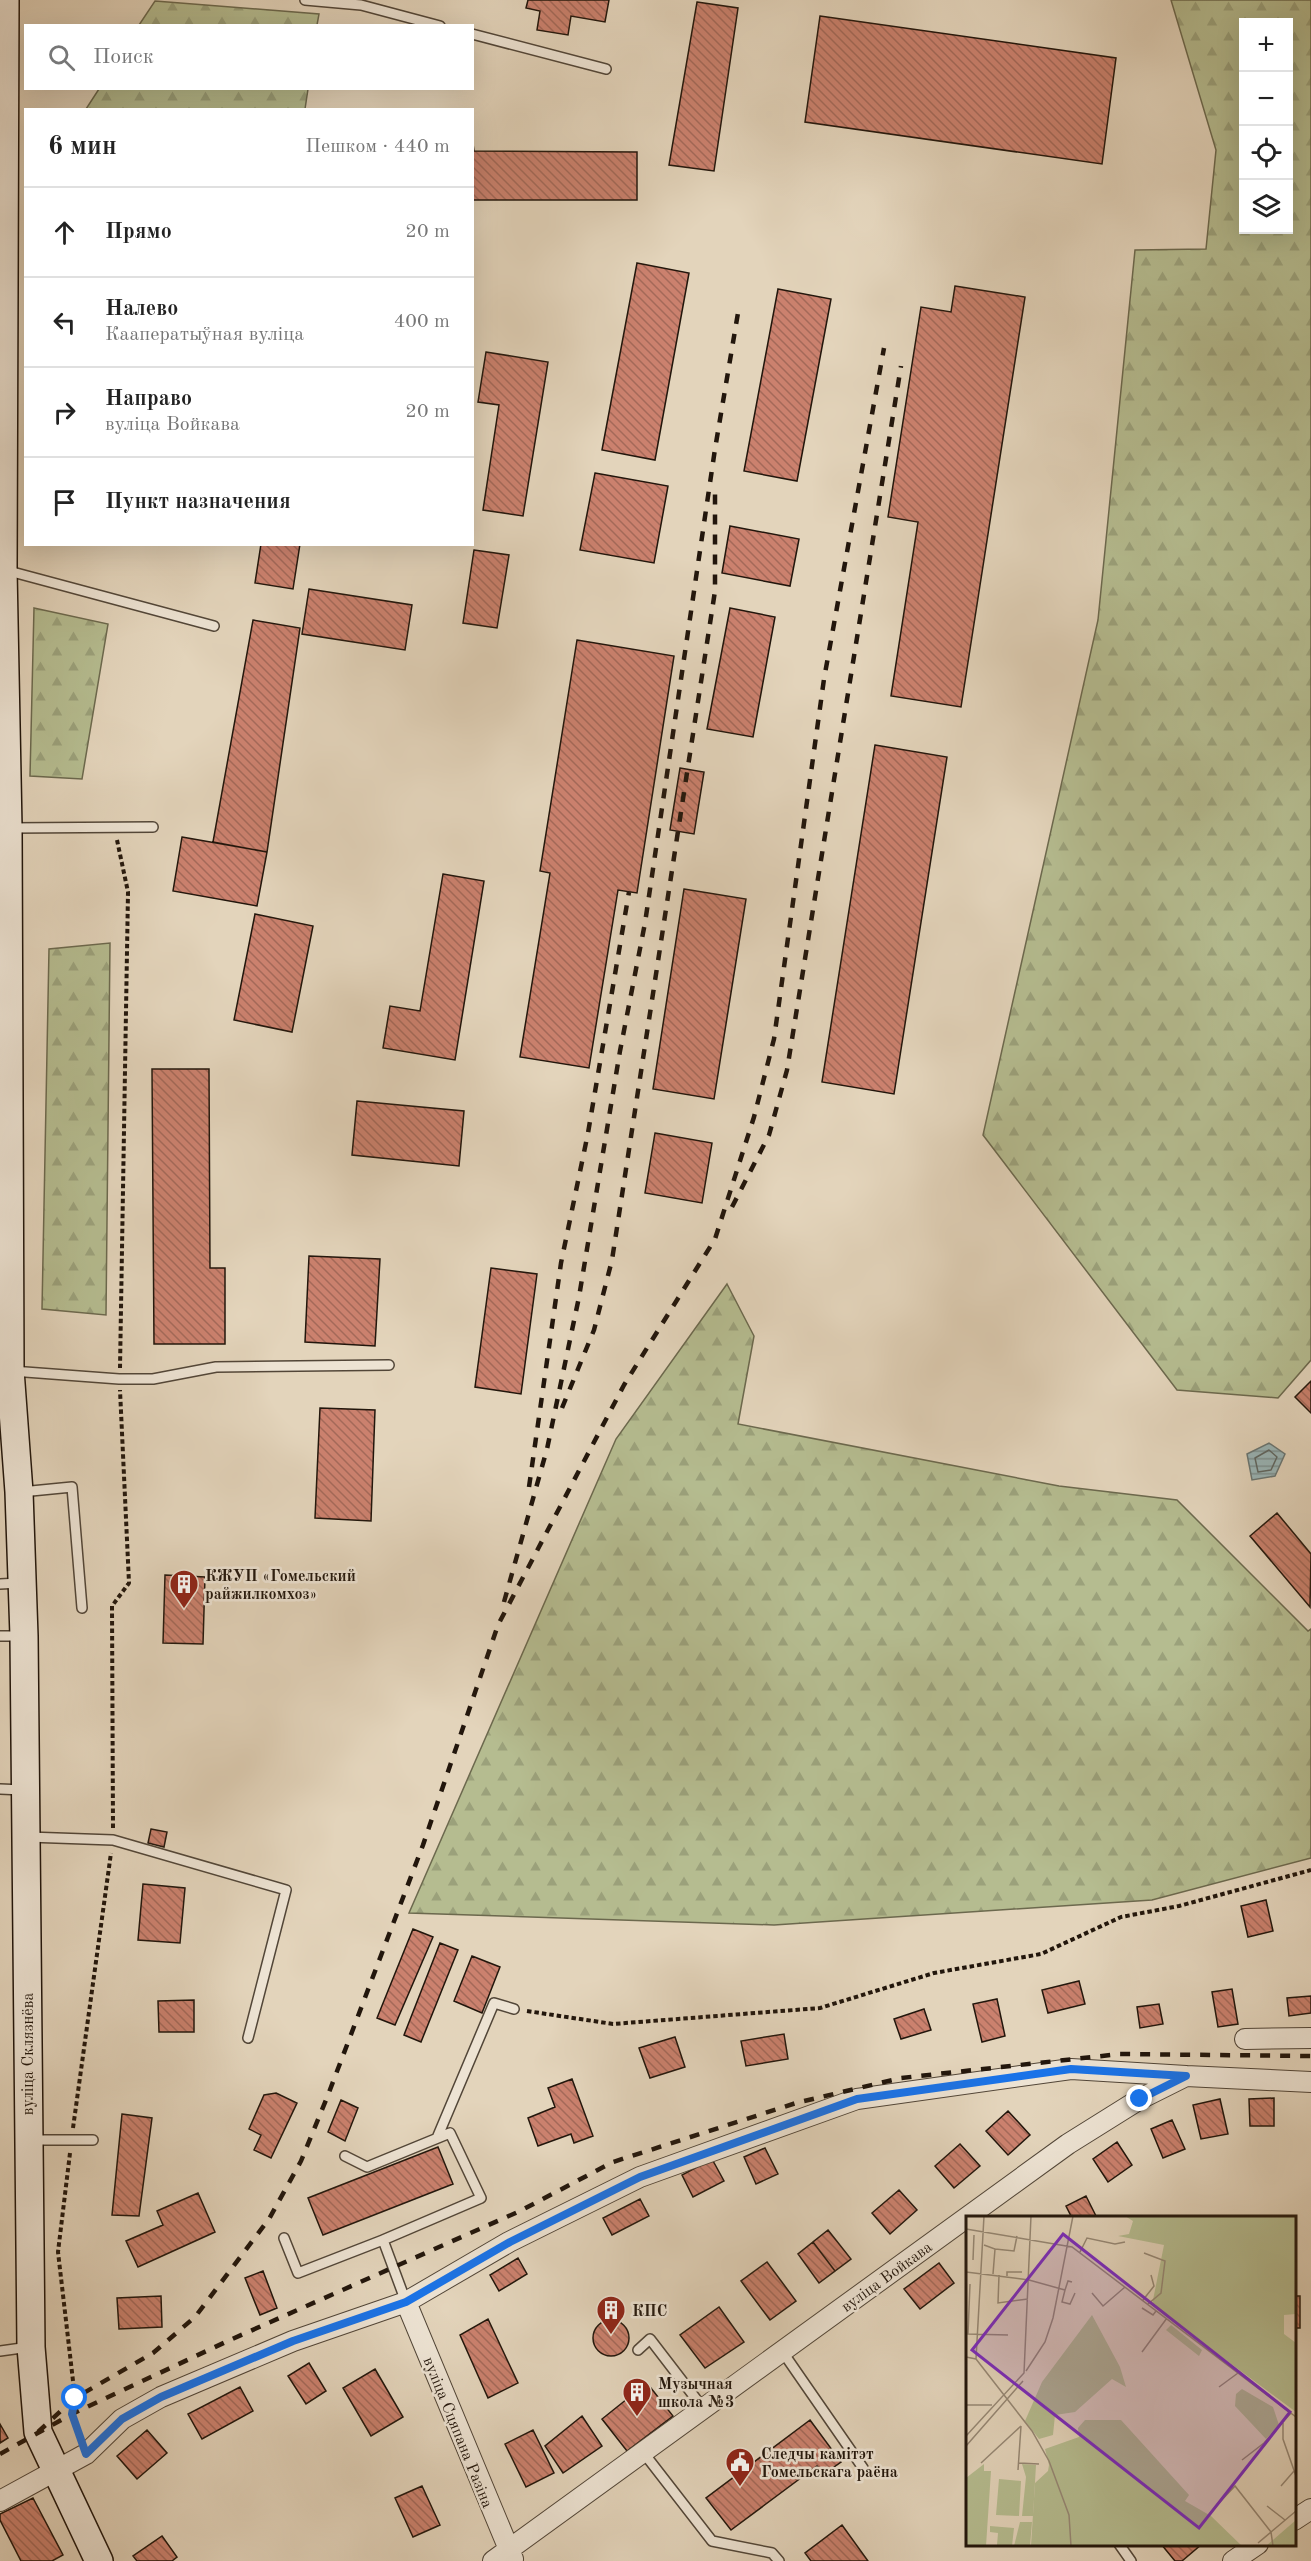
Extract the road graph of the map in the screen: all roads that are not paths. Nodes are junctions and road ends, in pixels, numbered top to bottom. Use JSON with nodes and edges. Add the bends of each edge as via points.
{"nodes":[{"id":1,"x":5,"y":0,"type":"edge"},
{"id":2,"x":305,"y":0,"type":"edge"},
{"id":3,"x":432,"y":24,"type":"edge"},
{"id":4,"x":474,"y":35,"type":"edge"},
{"id":5,"x":606,"y":69,"type":"dead end"},
{"id":6,"x":3,"y":570,"type":"junction"},
{"id":7,"x":214,"y":626,"type":"dead end"},
{"id":8,"x":153,"y":827,"type":"dead end"},
{"id":9,"x":8,"y":828,"type":"junction"},
{"id":10,"x":389,"y":1365,"type":"dead end"},
{"id":11,"x":10,"y":1370,"type":"junction"},
{"id":12,"x":19,"y":1492,"type":"junction"},
{"id":13,"x":11,"y":1583,"type":"edge"},
{"id":14,"x":82,"y":1608,"type":"dead end"},
{"id":15,"x":12,"y":1636,"type":"edge"},
{"id":16,"x":13,"y":1789,"type":"edge"},
{"id":17,"x":26,"y":1837,"type":"junction"},
{"id":18,"x":514,"y":2009,"type":"road end"},
{"id":19,"x":248,"y":2038,"type":"dead end"},
{"id":20,"x":1311,"y":2038,"type":"edge"},
{"id":21,"x":1245,"y":2039,"type":"dead end"},
{"id":22,"x":1186,"y":2076,"type":"junction"},
{"id":23,"x":1311,"y":2082,"type":"edge"},
{"id":24,"x":437,"y":2138,"type":"junction"},
{"id":25,"x":27,"y":2140,"type":"junction"},
{"id":26,"x":93,"y":2140,"type":"dead end"},
{"id":27,"x":345,"y":2156,"type":"dead end"},
{"id":28,"x":969,"y":2216,"type":"edge"},
{"id":29,"x":966,"y":2218,"type":"edge"},
{"id":30,"x":284,"y":2238,"type":"dead end"},
{"id":31,"x":383,"y":2240,"type":"junction"},
{"id":32,"x":406,"y":2302,"type":"junction"},
{"id":33,"x":31,"y":2347,"type":"junction"},
{"id":34,"x":638,"y":2350,"type":"dead end"},
{"id":35,"x":0,"y":2351,"type":"edge"},
{"id":36,"x":782,"y":2351,"type":"junction"},
{"id":37,"x":703,"y":2408,"type":"junction"},
{"id":38,"x":643,"y":2452,"type":"junction"},
{"id":39,"x":862,"y":2468,"type":"dead end"},
{"id":40,"x":55,"y":2472,"type":"junction"},
{"id":41,"x":0,"y":2500,"type":"edge"},
{"id":42,"x":1311,"y":2509,"type":"edge"},
{"id":43,"x":1296,"y":2519,"type":"edge"},
{"id":44,"x":1120,"y":2546,"type":"edge"},
{"id":45,"x":505,"y":2557,"type":"edge"},
{"id":46,"x":99,"y":2561,"type":"edge"},
{"id":47,"x":779,"y":2561,"type":"edge"},
{"id":48,"x":1131,"y":2561,"type":"edge"}],
"edges":[{"from":1,"to":6,"type":"main road","name":"вуліца Склязнёва"},
{"from":2,"to":3,"type":"lane","via":[[361,5]]},
{"from":4,"to":5,"type":"lane"},
{"from":6,"to":7,"type":"lane"},
{"from":6,"to":9,"type":"main road","name":"вуліца Склязнёва"},
{"from":8,"to":9,"type":"lane"},
{"from":9,"to":11,"type":"main road","name":"вуліца Склязнёва"},
{"from":10,"to":11,"type":"lane","via":[[216,1367],[153,1379]]},
{"from":11,"to":12,"type":"main road","name":"вуліца Склязнёва"},
{"from":12,"to":13,"type":"main road","name":"вуліца Склязнёва"},
{"from":12,"to":14,"type":"lane","via":[[72,1487]]},
{"from":13,"to":15,"type":"main road","name":"вуліца Склязнёва"},
{"from":15,"to":16,"type":"main road","name":"вуліца Склязнёва"},
{"from":16,"to":17,"type":"main road","name":"вуліца Склязнёва"},
{"from":17,"to":19,"type":"lane","via":[[113,1840],[286,1890]]},
{"from":17,"to":25,"type":"main road","name":"вуліца Склязнёва"},
{"from":18,"to":24,"type":"lane","via":[[494,2004]]},
{"from":20,"to":21,"type":"street"},
{"from":22,"to":23,"type":"street","name":"вуліца Войкава"},
{"from":22,"to":28,"type":"street","name":"вуліца Войкава","via":[[1140,2099],[1068,2144]]},
{"from":22,"to":32,"type":"street","via":[[1071,2069],[857,2099],[640,2177],[510,2242]]},
{"from":24,"to":27,"type":"lane","via":[[367,2167]]},
{"from":24,"to":31,"type":"lane","via":[[450,2133],[481,2198]]},
{"from":25,"to":26,"type":"lane"},
{"from":25,"to":33,"type":"main road","name":"вуліца Склязнёва"},
{"from":29,"to":36,"type":"street","name":"вуліца Войкава"},
{"from":30,"to":31,"type":"lane","via":[[298,2273]]},
{"from":31,"to":32,"type":"lane"},
{"from":32,"to":40,"type":"street","via":[[293,2341],[161,2397],[122,2419],[86,2454]]},
{"from":32,"to":45,"type":"street","name":"вуліца Сцяпана Разіна"},
{"from":33,"to":35,"type":"lane"},
{"from":33,"to":40,"type":"main road","name":"вуліца Склязнёва","via":[[38,2432]]},
{"from":34,"to":37,"type":"lane","via":[[650,2339]]},
{"from":36,"to":37,"type":"street","name":"вуліца Войкава"},
{"from":36,"to":39,"type":"lane"},
{"from":37,"to":38,"type":"street","name":"вуліца Войкава"},
{"from":38,"to":45,"type":"street","name":"вуліца Войкава"},
{"from":38,"to":47,"type":"lane","via":[[712,2541],[772,2553]]},
{"from":40,"to":41,"type":"street"},
{"from":40,"to":46,"type":"main road","name":"вуліца Склязнёва"},
{"from":42,"to":43,"type":"street"},
{"from":44,"to":48,"type":"lane"}]}
